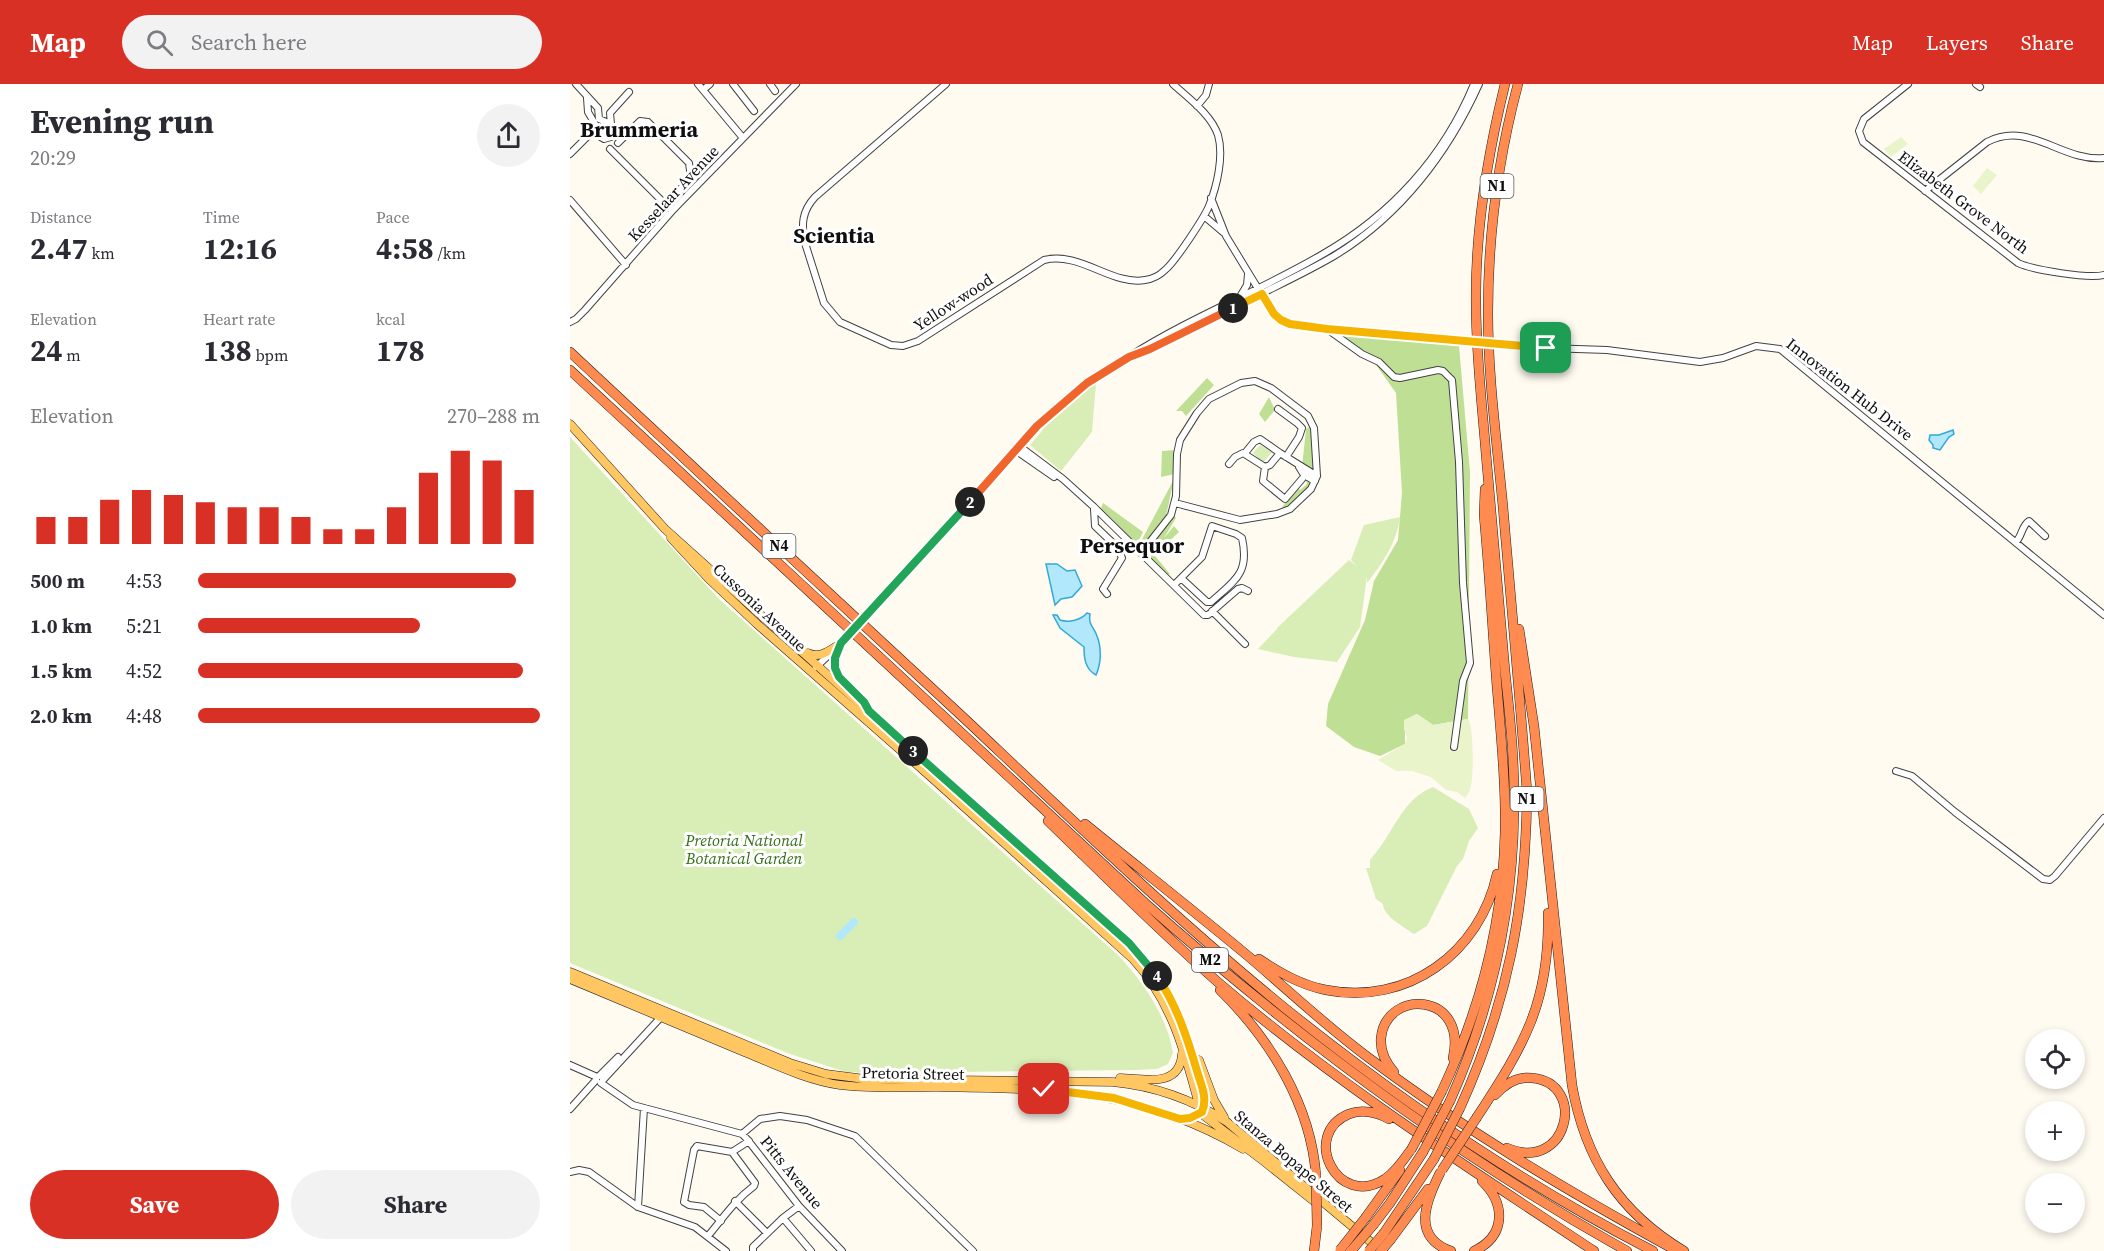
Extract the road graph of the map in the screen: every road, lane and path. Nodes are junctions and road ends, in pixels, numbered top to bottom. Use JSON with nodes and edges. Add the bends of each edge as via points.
{"nodes":[{"id":1,"x":576,"y":84,"type":"edge"},
{"id":2,"x":710,"y":84,"type":"edge"},
{"id":3,"x":733,"y":84,"type":"edge"},
{"id":4,"x":770,"y":84,"type":"edge"},
{"id":5,"x":796,"y":84,"type":"edge"},
{"id":6,"x":946,"y":84,"type":"edge"},
{"id":7,"x":1173,"y":84,"type":"edge"},
{"id":8,"x":1209,"y":84,"type":"edge"},
{"id":9,"x":1474,"y":84,"type":"edge"},
{"id":10,"x":1479,"y":84,"type":"edge"},
{"id":11,"x":1504,"y":84,"type":"edge"},
{"id":12,"x":1518,"y":84,"type":"edge"},
{"id":13,"x":1908,"y":84,"type":"edge"},
{"id":14,"x":700,"y":87,"type":"edge"},
{"id":15,"x":775,"y":90,"type":"dead end"},
{"id":16,"x":629,"y":92,"type":"dead end"},
{"id":17,"x":586,"y":98,"type":"junction"},
{"id":18,"x":1197,"y":106,"type":"junction"},
{"id":19,"x":754,"y":111,"type":"dead end"},
{"id":20,"x":593,"y":115,"type":"junction"},
{"id":21,"x":611,"y":124,"type":"junction"},
{"id":22,"x":594,"y":133,"type":"junction"},
{"id":23,"x":743,"y":138,"type":"junction"},
{"id":24,"x":618,"y":143,"type":"dead end"},
{"id":25,"x":610,"y":150,"type":"dead end"},
{"id":26,"x":570,"y":154,"type":"edge"},
{"id":27,"x":2104,"y":159,"type":"edge"},
{"id":28,"x":688,"y":183,"type":"junction"},
{"id":29,"x":694,"y":189,"type":"junction"},
{"id":30,"x":1925,"y":191,"type":"junction"},
{"id":31,"x":1211,"y":198,"type":"junction"},
{"id":32,"x":570,"y":200,"type":"edge"},
{"id":33,"x":670,"y":200,"type":"dead end"},
{"id":34,"x":672,"y":211,"type":"junction"},
{"id":35,"x":1204,"y":216,"type":"junction"},
{"id":36,"x":1224,"y":233,"type":"junction"},
{"id":37,"x":626,"y":265,"type":"junction"},
{"id":38,"x":1247,"y":272,"type":"junction"},
{"id":39,"x":2104,"y":275,"type":"edge"},
{"id":40,"x":1275,"y":288,"type":"junction"},
{"id":41,"x":1260,"y":291,"type":"junction"},
{"id":42,"x":1236,"y":299,"type":"junction"},
{"id":43,"x":1271,"y":310,"type":"junction"},
{"id":44,"x":571,"y":322,"type":"edge"},
{"id":45,"x":1327,"y":329,"type":"junction"},
{"id":46,"x":570,"y":352,"type":"edge"},
{"id":47,"x":1129,"y":357,"type":"junction"},
{"id":48,"x":570,"y":370,"type":"edge"},
{"id":49,"x":1278,"y":409,"type":"dead end"},
{"id":50,"x":570,"y":424,"type":"edge"},
{"id":51,"x":1017,"y":448,"type":"junction"},
{"id":52,"x":1245,"y":453,"type":"junction"},
{"id":53,"x":1283,"y":455,"type":"junction"},
{"id":54,"x":1229,"y":464,"type":"dead end"},
{"id":55,"x":1265,"y":467,"type":"junction"},
{"id":56,"x":1488,"y":476,"type":"junction"},
{"id":57,"x":1316,"y":478,"type":"junction"},
{"id":58,"x":1302,"y":479,"type":"dead end"},
{"id":59,"x":1500,"y":482,"type":"junction"},
{"id":60,"x":1175,"y":503,"type":"junction"},
{"id":61,"x":1094,"y":509,"type":"dead end"},
{"id":62,"x":1216,"y":515,"type":"junction"},
{"id":63,"x":1212,"y":526,"type":"junction"},
{"id":64,"x":665,"y":529,"type":"junction"},
{"id":65,"x":2045,"y":536,"type":"dead end"},
{"id":66,"x":2016,"y":542,"type":"junction"},
{"id":67,"x":1142,"y":552,"type":"junction"},
{"id":68,"x":1181,"y":578,"type":"junction"},
{"id":69,"x":1174,"y":585,"type":"junction"},
{"id":70,"x":1248,"y":591,"type":"dead end"},
{"id":71,"x":1107,"y":594,"type":"dead end"},
{"id":72,"x":1212,"y":611,"type":"junction"},
{"id":73,"x":836,"y":615,"type":"junction"},
{"id":74,"x":2104,"y":615,"type":"edge"},
{"id":75,"x":792,"y":642,"type":"junction"},
{"id":76,"x":842,"y":643,"type":"junction"},
{"id":77,"x":1245,"y":644,"type":"dead end"},
{"id":78,"x":819,"y":665,"type":"junction"},
{"id":79,"x":812,"y":673,"type":"junction"},
{"id":80,"x":869,"y":711,"type":"junction"},
{"id":81,"x":988,"y":741,"type":"junction"},
{"id":82,"x":1454,"y":747,"type":"dead end"},
{"id":83,"x":1896,"y":771,"type":"dead end"},
{"id":84,"x":1505,"y":814,"type":"junction"},
{"id":85,"x":2104,"y":818,"type":"edge"},
{"id":86,"x":1545,"y":830,"type":"junction"},
{"id":87,"x":1151,"y":922,"type":"junction"},
{"id":88,"x":1211,"y":925,"type":"junction"},
{"id":89,"x":570,"y":972,"type":"edge"},
{"id":90,"x":570,"y":979,"type":"edge"},
{"id":91,"x":664,"y":1010,"type":"junction"},
{"id":92,"x":658,"y":1017,"type":"junction"},
{"id":93,"x":1191,"y":1045,"type":"junction"},
{"id":94,"x":1182,"y":1046,"type":"junction"},
{"id":95,"x":570,"y":1065,"type":"edge"},
{"id":96,"x":600,"y":1080,"type":"junction"},
{"id":97,"x":1080,"y":1080,"type":"junction"},
{"id":98,"x":1442,"y":1090,"type":"junction"},
{"id":99,"x":1184,"y":1099,"type":"joint"},
{"id":100,"x":1436,"y":1105,"type":"junction"},
{"id":101,"x":644,"y":1108,"type":"junction"},
{"id":102,"x":1201,"y":1108,"type":"junction"},
{"id":103,"x":570,"y":1109,"type":"edge"},
{"id":104,"x":1478,"y":1116,"type":"junction"},
{"id":105,"x":1180,"y":1119,"type":"junction"},
{"id":106,"x":1227,"y":1122,"type":"junction"},
{"id":107,"x":1466,"y":1125,"type":"junction"},
{"id":108,"x":741,"y":1134,"type":"junction"},
{"id":109,"x":1422,"y":1138,"type":"junction"},
{"id":110,"x":749,"y":1141,"type":"junction"},
{"id":111,"x":1411,"y":1151,"type":"junction"},
{"id":112,"x":732,"y":1152,"type":"junction"},
{"id":113,"x":1451,"y":1157,"type":"junction"},
{"id":114,"x":1270,"y":1166,"type":"junction"},
{"id":115,"x":570,"y":1172,"type":"edge"},
{"id":116,"x":1441,"y":1172,"type":"junction"},
{"id":117,"x":735,"y":1201,"type":"junction"},
{"id":118,"x":799,"y":1206,"type":"junction"},
{"id":119,"x":638,"y":1207,"type":"junction"},
{"id":120,"x":783,"y":1218,"type":"junction"},
{"id":121,"x":721,"y":1221,"type":"junction"},
{"id":122,"x":1370,"y":1221,"type":"junction"},
{"id":123,"x":767,"y":1233,"type":"junction"},
{"id":124,"x":708,"y":1236,"type":"junction"},
{"id":125,"x":1388,"y":1236,"type":"junction"},
{"id":126,"x":726,"y":1251,"type":"edge"},
{"id":127,"x":753,"y":1251,"type":"edge"},
{"id":128,"x":811,"y":1251,"type":"edge"},
{"id":129,"x":842,"y":1251,"type":"edge"},
{"id":130,"x":973,"y":1251,"type":"edge"},
{"id":131,"x":1314,"y":1251,"type":"edge"},
{"id":132,"x":1339,"y":1251,"type":"edge"},
{"id":133,"x":1351,"y":1251,"type":"edge"},
{"id":134,"x":1369,"y":1251,"type":"edge"},
{"id":135,"x":1374,"y":1251,"type":"edge"},
{"id":136,"x":1382,"y":1251,"type":"edge"},
{"id":137,"x":1451,"y":1251,"type":"edge"},
{"id":138,"x":1474,"y":1251,"type":"edge"},
{"id":139,"x":1594,"y":1251,"type":"edge"},
{"id":140,"x":1627,"y":1251,"type":"edge"},
{"id":141,"x":1653,"y":1251,"type":"edge"},
{"id":142,"x":1677,"y":1251,"type":"edge"},
{"id":143,"x":1684,"y":1251,"type":"edge"}],
"edges":[{"from":1,"to":17,"type":"street"},
{"from":2,"to":14,"type":"street"},
{"from":3,"to":19,"type":"street"},
{"from":4,"to":15,"type":"street"},
{"from":5,"to":23,"type":"street","name":"Kesselaar Avenue"},
{"from":6,"to":35,"type":"street","name":"Yellow-wood","via":[[812,200],[805,211],[802,232],[822,295],[832,314],[846,326],[891,345],[915,343],[1033,265],[1052,258],[1066,258],[1132,280],[1151,278],[1170,266]]},
{"from":7,"to":18,"type":"street","name":"Yellow-wood"},
{"from":8,"to":18,"type":"street"},
{"from":9,"to":41,"type":"street","via":[[1439,149],[1398,198],[1339,244]]},
{"from":10,"to":40,"type":"street","via":[[1435,163],[1405,197],[1335,255]]},
{"from":11,"to":56,"type":"highway","number":"N1","via":[[1483,192],[1476,282]]},
{"from":12,"to":59,"type":"highway","number":"N1","via":[[1498,175],[1490,255],[1489,337]]},
{"from":13,"to":30,"type":"street","name":"Elizabeth Grove North","via":[[1864,119],[1859,135]]},
{"from":14,"to":23,"type":"street"},
{"from":16,"to":21,"type":"street","via":[[611,111]]},
{"from":17,"to":20,"type":"street","via":[[588,112]]},
{"from":17,"to":20,"type":"street","via":[[598,108]]},
{"from":18,"to":31,"type":"street","name":"Yellow-wood","via":[[1214,126],[1220,144]]},
{"from":20,"to":21,"type":"street"},
{"from":20,"to":22,"type":"street"},
{"from":21,"to":22,"type":"street","via":[[615,132],[609,138]]},
{"from":22,"to":26,"type":"street"},
{"from":23,"to":29,"type":"street","name":"Kesselaar Avenue"},
{"from":24,"to":28,"type":"street","via":[[640,121],[648,122],[689,164],[692,175]]},
{"from":25,"to":34,"type":"street"},
{"from":27,"to":30,"type":"street","via":[[2076,156],[2027,136],[1995,139]]},
{"from":28,"to":29,"type":"street"},
{"from":28,"to":33,"type":"street"},
{"from":29,"to":34,"type":"street","name":"Kesselaar Avenue"},
{"from":30,"to":39,"type":"street","name":"Elizabeth Grove North","via":[[2018,263],[2089,276]]},
{"from":31,"to":35,"type":"street","name":"Yellow-wood"},
{"from":31,"to":36,"type":"street"},
{"from":32,"to":37,"type":"street"},
{"from":34,"to":37,"type":"street","name":"Kesselaar Avenue"},
{"from":35,"to":36,"type":"street"},
{"from":36,"to":38,"type":"street"},
{"from":37,"to":44,"type":"street","name":"Kesselaar Avenue"},
{"from":38,"to":41,"type":"street"},
{"from":38,"to":42,"type":"street","via":[[1247,287]]},
{"from":40,"to":41,"type":"street"},
{"from":40,"to":43,"type":"street","via":[[1270,297]]},
{"from":41,"to":42,"type":"street"},
{"from":41,"to":43,"type":"street"},
{"from":41,"to":47,"type":"street"},
{"from":42,"to":47,"type":"street"},
{"from":43,"to":45,"type":"street","name":"Innovation Hub Drive","via":[[1287,323]]},
{"from":45,"to":66,"type":"street","name":"Innovation Hub Drive","bridge":true,"via":[[1518,347],[1607,350],[1700,362],[1756,346],[1780,349]]},
{"from":45,"to":82,"type":"street","via":[[1394,376],[1438,370],[1452,380],[1470,663],[1463,681]]},
{"from":46,"to":81,"type":"highway","number":"N4"},
{"from":47,"to":51,"type":"street","via":[[1076,392]]},
{"from":48,"to":73,"type":"highway","number":"N4"},
{"from":49,"to":53,"type":"street","via":[[1302,430]]},
{"from":50,"to":64,"type":"main road","name":"Cussonia Avenue"},
{"from":51,"to":67,"type":"street","via":[[1070,486]]},
{"from":51,"to":76,"type":"street","bridge":true},
{"from":52,"to":53,"type":"street","via":[[1260,439]]},
{"from":52,"to":54,"type":"street"},
{"from":52,"to":55,"type":"street"},
{"from":53,"to":55,"type":"street"},
{"from":53,"to":57,"type":"street","via":[[1299,466],[1304,475]]},
{"from":55,"to":58,"type":"street","via":[[1263,481],[1285,499]]},
{"from":56,"to":84,"type":"highway","via":[[1484,515]]},
{"from":56,"to":122,"type":"highway","number":"N1","bridge":true,"via":[[1515,809],[1504,930],[1490,994],[1450,1101],[1390,1203]]},
{"from":57,"to":60,"type":"street","via":[[1310,418],[1262,383],[1251,381],[1209,399],[1197,412],[1180,440]]},
{"from":57,"to":62,"type":"street","via":[[1302,500],[1281,514],[1240,520]]},
{"from":59,"to":86,"type":"highway","via":[[1506,500]]},
{"from":59,"to":125,"type":"highway","number":"N1","bridge":true,"via":[[1527,792],[1526,849],[1518,918],[1506,981],[1484,1053],[1434,1159]]},
{"from":60,"to":62,"type":"street"},
{"from":60,"to":67,"type":"street","via":[[1168,519]]},
{"from":61,"to":71,"type":"street","via":[[1095,526],[1117,547],[1122,558],[1103,589]]},
{"from":62,"to":63,"type":"street"},
{"from":63,"to":68,"type":"street","via":[[1202,557]]},
{"from":63,"to":68,"type":"street","via":[[1242,538],[1240,575],[1209,603]]},
{"from":64,"to":75,"type":"main road","name":"Cussonia Avenue"},
{"from":64,"to":79,"type":"main road","name":"Cussonia Avenue","via":[[709,579]]},
{"from":65,"to":66,"type":"street","via":[[2031,521]]},
{"from":66,"to":74,"type":"street","name":"Innovation Hub Drive"},
{"from":67,"to":69,"type":"street"},
{"from":68,"to":69,"type":"street"},
{"from":69,"to":72,"type":"street","via":[[1202,613]]},
{"from":70,"to":72,"type":"street","via":[[1238,589]]},
{"from":72,"to":77,"type":"street"},
{"from":73,"to":87,"type":"highway"},
{"from":73,"to":140,"type":"highway","number":"M2","via":[[1145,903],[1276,1015],[1464,1153]]},
{"from":75,"to":76,"type":"main road","via":[[816,656]]},
{"from":75,"to":78,"type":"main road","name":"Cussonia Avenue"},
{"from":76,"to":78,"type":"street"},
{"from":76,"to":80,"type":"main road","via":[[835,658],[836,671]]},
{"from":78,"to":79,"type":"street"},
{"from":78,"to":80,"type":"main road","name":"Cussonia Avenue"},
{"from":79,"to":94,"type":"main road","name":"Cussonia Avenue","via":[[1133,959],[1164,1002]]},
{"from":80,"to":93,"type":"main road","name":"Cussonia Avenue","via":[[1140,955],[1170,996]]},
{"from":81,"to":88,"type":"highway"},
{"from":81,"to":141,"type":"highway","number":"M2","via":[[1130,873],[1318,1034],[1507,1167]]},
{"from":83,"to":85,"type":"street","via":[[1912,776],[2043,879],[2055,876]]},
{"from":84,"to":88,"type":"highway","via":[[1496,878],[1480,921],[1446,959],[1405,983],[1362,992],[1310,986],[1275,969]]},
{"from":84,"to":98,"type":"highway","via":[[1502,877],[1488,963],[1472,1020]]},
{"from":86,"to":104,"type":"highway","via":[[1548,939],[1542,989],[1525,1039]]},
{"from":86,"to":143,"type":"highway","via":[[1572,1085],[1583,1131],[1600,1169],[1627,1205]]},
{"from":87,"to":109,"type":"highway","via":[[1285,1036]]},
{"from":87,"to":131,"type":"highway","bridge":true,"via":[[1239,1010],[1281,1068],[1300,1108],[1310,1142],[1316,1176]]},
{"from":88,"to":100,"type":"highway","via":[[1351,1044]]},
{"from":89,"to":91,"type":"main road","name":"Pretoria Street"},
{"from":90,"to":92,"type":"main road","name":"Pretoria Street"},
{"from":91,"to":92,"type":"street"},
{"from":91,"to":97,"type":"main road","name":"Pretoria Street","via":[[826,1074],[940,1081]]},
{"from":92,"to":96,"type":"street"},
{"from":92,"to":105,"type":"main road","name":"Pretoria Street","via":[[825,1082],[1044,1089],[1132,1102]]},
{"from":93,"to":102,"type":"main road","via":[[1204,1092]]},
{"from":93,"to":106,"type":"main road"},
{"from":94,"to":97,"type":"main road","via":[[1179,1067],[1168,1077]]},
{"from":94,"to":102,"type":"main road","name":"Cussonia Avenue"},
{"from":95,"to":96,"type":"street"},
{"from":96,"to":101,"type":"street","name":"Pitts Avenue","via":[[627,1102]]},
{"from":96,"to":103,"type":"street"},
{"from":97,"to":99,"type":"main road","name":"Pretoria Street","via":[[1140,1085]]},
{"from":98,"to":100,"type":"highway","via":[[1455,1049],[1451,1023],[1433,1006],[1417,1004],[1400,1009],[1383,1029],[1384,1057],[1397,1074]]},
{"from":98,"to":111,"type":"highway","bridge":true},
{"from":99,"to":102,"type":"main road","name":"Stanza Bopape Street"},
{"from":100,"to":107,"type":"highway"},
{"from":101,"to":108,"type":"street","name":"Pitts Avenue"},
{"from":101,"to":119,"type":"street"},
{"from":102,"to":105,"type":"main road","via":[[1190,1118]]},
{"from":102,"to":106,"type":"main road","name":"Stanza Bopape Street"},
{"from":102,"to":114,"type":"main road","via":[[1209,1120]]},
{"from":104,"to":107,"type":"highway","via":[[1503,1087],[1528,1077],[1553,1087],[1562,1100],[1566,1117],[1561,1134],[1552,1144],[1528,1153],[1503,1146]]},
{"from":104,"to":116,"type":"highway","bridge":true},
{"from":105,"to":114,"type":"main road","name":"Stanza Bopape Street","via":[[1234,1143]]},
{"from":106,"to":136,"type":"main road","name":"Stanza Bopape Street"},
{"from":107,"to":142,"type":"highway","via":[[1562,1186]]},
{"from":108,"to":110,"type":"street","name":"Pitts Avenue"},
{"from":108,"to":130,"type":"street","via":[[760,1119],[780,1116],[807,1120],[855,1136]]},
{"from":109,"to":111,"type":"highway","via":[[1385,1116],[1361,1112],[1337,1121],[1326,1144],[1334,1172],[1348,1183],[1363,1186],[1388,1177]]},
{"from":109,"to":113,"type":"highway"},
{"from":110,"to":112,"type":"street"},
{"from":110,"to":118,"type":"street","name":"Pitts Avenue"},
{"from":111,"to":122,"type":"highway"},
{"from":112,"to":117,"type":"street","via":[[755,1183]]},
{"from":112,"to":121,"type":"street","via":[[694,1148],[684,1197],[685,1203],[704,1207]]},
{"from":113,"to":138,"type":"highway","via":[[1487,1186],[1499,1209],[1493,1236]]},
{"from":113,"to":139,"type":"highway"},
{"from":114,"to":135,"type":"main road","name":"Stanza Bopape Street"},
{"from":115,"to":119,"type":"street","via":[[589,1172]]},
{"from":116,"to":125,"type":"highway"},
{"from":116,"to":137,"type":"highway","via":[[1426,1205],[1426,1223],[1433,1240]]},
{"from":117,"to":121,"type":"street"},
{"from":117,"to":123,"type":"street"},
{"from":118,"to":120,"type":"street"},
{"from":118,"to":129,"type":"street","name":"Pitts Avenue"},
{"from":119,"to":124,"type":"street","via":[[695,1227]]},
{"from":120,"to":123,"type":"street"},
{"from":120,"to":128,"type":"street"},
{"from":121,"to":124,"type":"street"},
{"from":122,"to":132,"type":"highway","bridge":true},
{"from":122,"to":133,"type":"highway","number":"N1","bridge":true},
{"from":123,"to":127,"type":"street"},
{"from":124,"to":126,"type":"street"},
{"from":125,"to":134,"type":"highway","number":"N1","bridge":true},
{"from":125,"to":136,"type":"highway","bridge":true}]}
